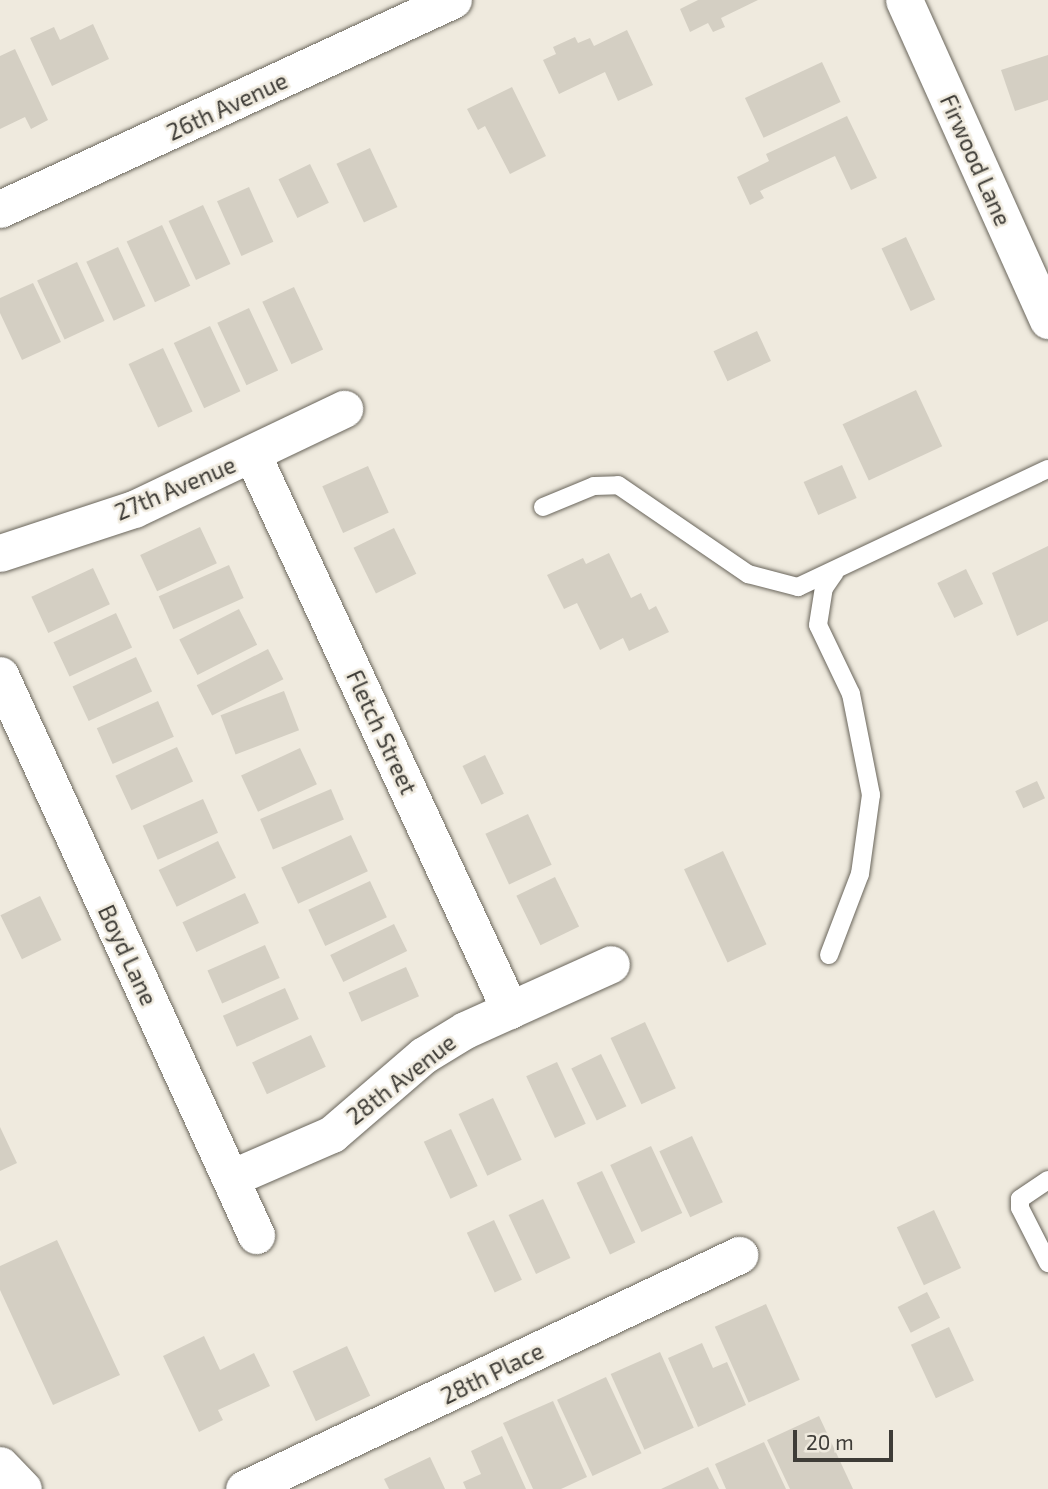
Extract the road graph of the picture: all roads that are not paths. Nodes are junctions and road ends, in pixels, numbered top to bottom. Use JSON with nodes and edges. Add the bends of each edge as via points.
{"nodes":[{"id":1,"x":453,"y":0,"type":"edge"},
{"id":2,"x":904,"y":0,"type":"edge"},
{"id":3,"x":393,"y":12,"type":"edge"},
{"id":4,"x":0,"y":209,"type":"edge"},
{"id":5,"x":1048,"y":320,"type":"edge"},
{"id":6,"x":344,"y":408,"type":"dead end"},
{"id":7,"x":252,"y":454,"type":"junction"},
{"id":8,"x":1048,"y":469,"type":"edge"},
{"id":9,"x":543,"y":507,"type":"dead end"},
{"id":10,"x":0,"y":553,"type":"edge"},
{"id":11,"x":835,"y":572,"type":"junction"},
{"id":12,"x":0,"y":675,"type":"edge"},
{"id":13,"x":829,"y":955,"type":"dead end"},
{"id":14,"x":611,"y":964,"type":"dead end"},
{"id":15,"x":510,"y":1010,"type":"junction"},
{"id":16,"x":231,"y":1178,"type":"junction"},
{"id":17,"x":1048,"y":1180,"type":"edge"},
{"id":18,"x":256,"y":1235,"type":"dead end"},
{"id":19,"x":739,"y":1255,"type":"dead end"},
{"id":20,"x":1048,"y":1263,"type":"edge"},
{"id":21,"x":0,"y":1465,"type":"edge"},
{"id":22,"x":23,"y":1489,"type":"edge"},
{"id":23,"x":244,"y":1489,"type":"edge"}],
"edges":[{"from":1,"to":3,"type":"street","name":"26th Avenue"},
{"from":2,"to":5,"type":"street","name":"Firwood Lane"},
{"from":3,"to":4,"type":"street","name":"26th Avenue"},
{"from":6,"to":7,"type":"street","name":"27th Avenue"},
{"from":7,"to":10,"type":"street","name":"27th Avenue","via":[[134,509]]},
{"from":7,"to":15,"type":"street","name":"Fletch Street"},
{"from":8,"to":11,"type":"lane"},
{"from":9,"to":11,"type":"lane","via":[[594,486],[618,485],[748,574],[798,587]]},
{"from":11,"to":13,"type":"lane","via":[[824,588],[818,625],[851,694],[871,794],[860,874]]},
{"from":12,"to":16,"type":"street","name":"Boyd Lane"},
{"from":14,"to":15,"type":"street","name":"28th Avenue"},
{"from":15,"to":16,"type":"street","name":"28th Avenue","via":[[424,1055],[332,1133]]},
{"from":16,"to":18,"type":"street","name":"Boyd Lane"},
{"from":17,"to":20,"type":"lane","via":[[1020,1199],[1020,1208]]},
{"from":19,"to":23,"type":"street","name":"28th Place"},
{"from":21,"to":22,"type":"street"}]}
